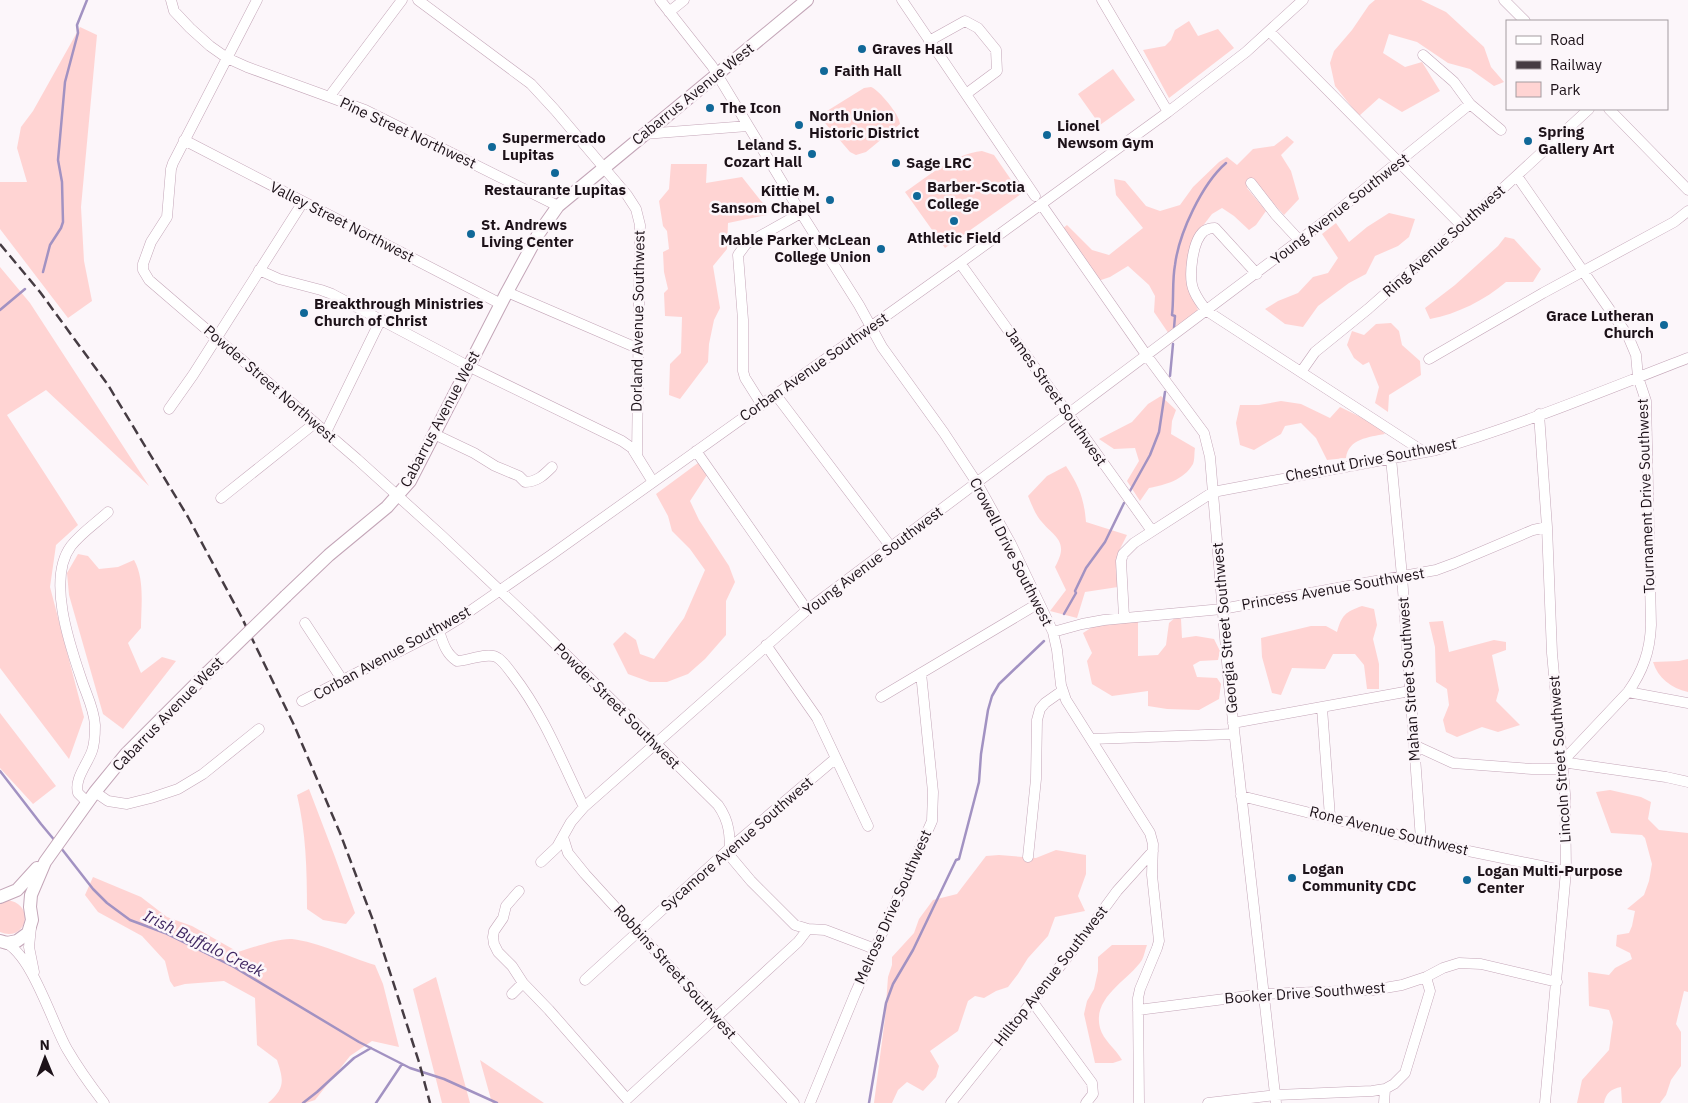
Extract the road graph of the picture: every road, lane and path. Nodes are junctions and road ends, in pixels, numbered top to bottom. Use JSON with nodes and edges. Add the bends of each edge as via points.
{"nodes":[{"id":1,"x":170,"y":0,"type":"edge"},
{"id":2,"x":257,"y":0,"type":"edge"},
{"id":3,"x":402,"y":0,"type":"edge"},
{"id":4,"x":418,"y":0,"type":"edge"},
{"id":5,"x":660,"y":0,"type":"edge"},
{"id":6,"x":684,"y":0,"type":"edge"},
{"id":7,"x":807,"y":0,"type":"edge"},
{"id":8,"x":902,"y":0,"type":"edge"},
{"id":9,"x":1102,"y":0,"type":"edge"},
{"id":10,"x":1303,"y":0,"type":"edge"},
{"id":11,"x":1504,"y":0,"type":"edge"},
{"id":12,"x":669,"y":12,"type":"junction"},
{"id":13,"x":1524,"y":20,"type":"edge"},
{"id":14,"x":1270,"y":32,"type":"junction"},
{"id":15,"x":930,"y":41,"type":"junction"},
{"id":16,"x":1422,"y":55,"type":"dead end"},
{"id":17,"x":227,"y":58,"type":"junction"},
{"id":18,"x":717,"y":74,"type":"junction"},
{"id":19,"x":966,"y":94,"type":"junction"},
{"id":20,"x":329,"y":97,"type":"junction"},
{"id":21,"x":1470,"y":104,"type":"junction"},
{"id":22,"x":1587,"y":110,"type":"edge"},
{"id":23,"x":1610,"y":110,"type":"edge"},
{"id":24,"x":1168,"y":112,"type":"junction"},
{"id":25,"x":748,"y":126,"type":"junction"},
{"id":26,"x":1501,"y":130,"type":"dead end"},
{"id":27,"x":644,"y":134,"type":"junction"},
{"id":28,"x":184,"y":140,"type":"junction"},
{"id":29,"x":1398,"y":163,"type":"junction"},
{"id":30,"x":603,"y":167,"type":"junction"},
{"id":31,"x":1517,"y":176,"type":"junction"},
{"id":32,"x":1251,"y":184,"type":"dead end"},
{"id":33,"x":1687,"y":186,"type":"edge"},
{"id":34,"x":1038,"y":200,"type":"junction"},
{"id":35,"x":302,"y":202,"type":"junction"},
{"id":36,"x":558,"y":206,"type":"junction"},
{"id":37,"x":1688,"y":211,"type":"edge"},
{"id":38,"x":801,"y":213,"type":"junction"},
{"id":39,"x":1462,"y":226,"type":"junction"},
{"id":40,"x":1300,"y":241,"type":"junction"},
{"id":41,"x":960,"y":263,"type":"junction"},
{"id":42,"x":259,"y":270,"type":"junction"},
{"id":43,"x":1583,"y":272,"type":"junction"},
{"id":44,"x":1256,"y":274,"type":"junction"},
{"id":45,"x":507,"y":292,"type":"junction"},
{"id":46,"x":501,"y":304,"type":"junction"},
{"id":47,"x":1209,"y":312,"type":"junction"},
{"id":48,"x":381,"y":320,"type":"junction"},
{"id":49,"x":871,"y":326,"type":"junction"},
{"id":50,"x":216,"y":338,"type":"junction"},
{"id":51,"x":637,"y":348,"type":"junction"},
{"id":52,"x":1146,"y":356,"type":"junction"},
{"id":53,"x":1429,"y":358,"type":"dead end"},
{"id":54,"x":1688,"y":358,"type":"edge"},
{"id":55,"x":468,"y":366,"type":"junction"},
{"id":56,"x":1301,"y":372,"type":"junction"},
{"id":57,"x":1638,"y":377,"type":"junction"},
{"id":58,"x":776,"y":395,"type":"junction"},
{"id":59,"x":762,"y":405,"type":"junction"},
{"id":60,"x":169,"y":409,"type":"dead end"},
{"id":61,"x":1069,"y":414,"type":"junction"},
{"id":62,"x":1540,"y":414,"type":"junction"},
{"id":63,"x":315,"y":423,"type":"junction"},
{"id":64,"x":326,"y":432,"type":"junction"},
{"id":65,"x":434,"y":434,"type":"junction"},
{"id":66,"x":696,"y":451,"type":"junction"},
{"id":67,"x":1424,"y":452,"type":"junction"},
{"id":68,"x":637,"y":456,"type":"junction"},
{"id":69,"x":1391,"y":458,"type":"junction"},
{"id":70,"x":552,"y":467,"type":"dead end"},
{"id":71,"x":653,"y":482,"type":"junction"},
{"id":72,"x":977,"y":483,"type":"junction"},
{"id":73,"x":1213,"y":492,"type":"junction"},
{"id":74,"x":398,"y":496,"type":"junction"},
{"id":75,"x":222,"y":498,"type":"dead end"},
{"id":76,"x":108,"y":512,"type":"dead end"},
{"id":77,"x":1547,"y":527,"type":"junction"},
{"id":78,"x":1152,"y":531,"type":"junction"},
{"id":79,"x":891,"y":547,"type":"junction"},
{"id":80,"x":1402,"y":576,"type":"junction"},
{"id":81,"x":500,"y":590,"type":"junction"},
{"id":82,"x":1039,"y":603,"type":"junction"},
{"id":83,"x":1222,"y":609,"type":"junction"},
{"id":84,"x":807,"y":610,"type":"junction"},
{"id":85,"x":1124,"y":618,"type":"junction"},
{"id":86,"x":305,"y":623,"type":"dead end"},
{"id":87,"x":439,"y":631,"type":"junction"},
{"id":88,"x":1053,"y":632,"type":"junction"},
{"id":89,"x":766,"y":645,"type":"junction"},
{"id":90,"x":921,"y":673,"type":"junction"},
{"id":91,"x":343,"y":681,"type":"junction"},
{"id":92,"x":1062,"y":691,"type":"junction"},
{"id":93,"x":1410,"y":691,"type":"junction"},
{"id":94,"x":1628,"y":692,"type":"junction"},
{"id":95,"x":881,"y":697,"type":"dead end"},
{"id":96,"x":302,"y":701,"type":"dead end"},
{"id":97,"x":1688,"y":703,"type":"edge"},
{"id":98,"x":1322,"y":708,"type":"junction"},
{"id":99,"x":1233,"y":723,"type":"junction"},
{"id":100,"x":259,"y":729,"type":"dead end"},
{"id":101,"x":1234,"y":734,"type":"junction"},
{"id":102,"x":1091,"y":739,"type":"junction"},
{"id":103,"x":654,"y":743,"type":"junction"},
{"id":104,"x":1414,"y":745,"type":"junction"},
{"id":105,"x":836,"y":758,"type":"junction"},
{"id":106,"x":1562,"y":766,"type":"junction"},
{"id":107,"x":1688,"y":782,"type":"edge"},
{"id":108,"x":1241,"y":796,"type":"junction"},
{"id":109,"x":91,"y":797,"type":"junction"},
{"id":110,"x":584,"y":807,"type":"junction"},
{"id":111,"x":1330,"y":817,"type":"junction"},
{"id":112,"x":868,"y":826,"type":"dead end"},
{"id":113,"x":563,"y":837,"type":"junction"},
{"id":114,"x":1421,"y":840,"type":"junction"},
{"id":115,"x":730,"y":848,"type":"junction"},
{"id":116,"x":1153,"y":851,"type":"junction"},
{"id":117,"x":1028,"y":856,"type":"dead end"},
{"id":118,"x":45,"y":862,"type":"junction"},
{"id":119,"x":541,"y":862,"type":"dead end"},
{"id":120,"x":1566,"y":871,"type":"junction"},
{"id":121,"x":518,"y":891,"type":"dead end"},
{"id":122,"x":2,"y":896,"type":"edge"},
{"id":123,"x":30,"y":909,"type":"junction"},
{"id":124,"x":32,"y":924,"type":"junction"},
{"id":125,"x":808,"y":929,"type":"junction"},
{"id":126,"x":637,"y":931,"type":"junction"},
{"id":127,"x":1,"y":942,"type":"edge"},
{"id":128,"x":875,"y":949,"type":"junction"},
{"id":129,"x":1426,"y":977,"type":"junction"},
{"id":130,"x":36,"y":980,"type":"junction"},
{"id":131,"x":585,"y":980,"type":"dead end"},
{"id":132,"x":1557,"y":982,"type":"junction"},
{"id":133,"x":523,"y":983,"type":"junction"},
{"id":134,"x":512,"y":994,"type":"dead end"},
{"id":135,"x":1264,"y":994,"type":"junction"},
{"id":136,"x":1032,"y":1001,"type":"junction"},
{"id":137,"x":1138,"y":1010,"type":"junction"},
{"id":138,"x":716,"y":1018,"type":"junction"},
{"id":139,"x":1385,"y":1089,"type":"junction"},
{"id":140,"x":1276,"y":1099,"type":"edge"},
{"id":141,"x":104,"y":1103,"type":"edge"},
{"id":142,"x":794,"y":1103,"type":"edge"},
{"id":143,"x":810,"y":1103,"type":"edge"},
{"id":144,"x":951,"y":1103,"type":"edge"},
{"id":145,"x":1086,"y":1103,"type":"edge"},
{"id":146,"x":1139,"y":1103,"type":"edge"},
{"id":147,"x":1208,"y":1103,"type":"edge"},
{"id":148,"x":1384,"y":1103,"type":"edge"},
{"id":149,"x":1545,"y":1103,"type":"edge"}],
"edges":[{"from":1,"to":17,"type":"street","name":"Pine Street Northwest","via":[[174,11],[190,28]]},
{"from":2,"to":17,"type":"street"},
{"from":3,"to":20,"type":"street"},
{"from":4,"to":30,"type":"street","name":"Dorland Avenue Southwest","via":[[531,84]]},
{"from":5,"to":12,"type":"street","name":"Crowell Drive Southwest"},
{"from":6,"to":12,"type":"street"},
{"from":7,"to":18,"type":"main road","name":"Cabarrus Avenue West"},
{"from":8,"to":15,"type":"street","name":"Georgia Street Southwest"},
{"from":9,"to":24,"type":"street"},
{"from":10,"to":14,"type":"street","name":"Corban Avenue Southwest"},
{"from":11,"to":13,"type":"street"},
{"from":12,"to":18,"type":"street","name":"Crowell Drive Southwest"},
{"from":14,"to":24,"type":"street","name":"Corban Avenue Southwest"},
{"from":14,"to":29,"type":"street"},
{"from":15,"to":19,"type":"street","name":"Georgia Street Southwest"},
{"from":15,"to":19,"type":"street","via":[[965,20],[978,28],[996,50],[996,71]]},
{"from":16,"to":21,"type":"street","via":[[1454,82]]},
{"from":17,"to":20,"type":"street","name":"Pine Street Northwest"},
{"from":17,"to":28,"type":"street"},
{"from":18,"to":25,"type":"street","name":"Crowell Drive Southwest"},
{"from":18,"to":27,"type":"main road","name":"Cabarrus Avenue West"},
{"from":19,"to":34,"type":"street","name":"Georgia Street Southwest"},
{"from":20,"to":36,"type":"street","name":"Pine Street Northwest","via":[[366,110]]},
{"from":21,"to":26,"type":"street"},
{"from":21,"to":29,"type":"street","name":"Young Avenue Southwest"},
{"from":22,"to":31,"type":"street","name":"Ring Avenue Southwest"},
{"from":23,"to":33,"type":"street"},
{"from":24,"to":34,"type":"street","name":"Corban Avenue Southwest"},
{"from":25,"to":27,"type":"street"},
{"from":25,"to":38,"type":"street","name":"Crowell Drive Southwest"},
{"from":27,"to":30,"type":"main road","name":"Cabarrus Avenue West"},
{"from":28,"to":35,"type":"street","name":"Valley Street Northwest"},
{"from":28,"to":50,"type":"street","name":"Powder Street Northwest","via":[[171,169],[167,217],[142,264],[150,280]]},
{"from":29,"to":39,"type":"street"},
{"from":29,"to":40,"type":"street","name":"Young Avenue Southwest"},
{"from":30,"to":36,"type":"main road","name":"Cabarrus Avenue West"},
{"from":30,"to":51,"type":"street","name":"Dorland Avenue Southwest","via":[[628,195],[640,225]]},
{"from":31,"to":39,"type":"street","name":"Ring Avenue Southwest"},
{"from":31,"to":43,"type":"street","name":"Tournament Drive Southwest"},
{"from":32,"to":40,"type":"street"},
{"from":34,"to":41,"type":"street","name":"Corban Avenue Southwest"},
{"from":34,"to":52,"type":"street","name":"Georgia Street Southwest"},
{"from":35,"to":42,"type":"street"},
{"from":35,"to":46,"type":"street","name":"Valley Street Northwest"},
{"from":36,"to":45,"type":"main road","name":"Cabarrus Avenue West"},
{"from":37,"to":43,"type":"street"},
{"from":38,"to":49,"type":"street","name":"Crowell Drive Southwest"},
{"from":38,"to":59,"type":"street","via":[[746,244],[738,254],[743,371]]},
{"from":39,"to":56,"type":"street","name":"Ring Avenue Southwest","via":[[1315,352]]},
{"from":40,"to":44,"type":"street","name":"Young Avenue Southwest"},
{"from":41,"to":49,"type":"street","name":"Corban Avenue Southwest"},
{"from":41,"to":61,"type":"street","name":"James Street Southwest"},
{"from":42,"to":48,"type":"street","via":[[321,290]]},
{"from":42,"to":50,"type":"street"},
{"from":43,"to":53,"type":"street"},
{"from":43,"to":57,"type":"street","name":"Tournament Drive Southwest","via":[[1628,336],[1636,355]]},
{"from":44,"to":47,"type":"street","name":"Young Avenue Southwest"},
{"from":44,"to":47,"type":"street","via":[[1220,232],[1214,228],[1203,232],[1193,255],[1192,280],[1194,291]]},
{"from":45,"to":46,"type":"main road","name":"Cabarrus Avenue West"},
{"from":45,"to":51,"type":"street"},
{"from":46,"to":55,"type":"main road","name":"Cabarrus Avenue West"},
{"from":47,"to":52,"type":"street","name":"Young Avenue Southwest"},
{"from":47,"to":56,"type":"street"},
{"from":48,"to":55,"type":"street"},
{"from":48,"to":64,"type":"street"},
{"from":49,"to":58,"type":"street","name":"Corban Avenue Southwest"},
{"from":49,"to":72,"type":"street","name":"Crowell Drive Southwest","via":[[882,347]]},
{"from":50,"to":60,"type":"street"},
{"from":50,"to":63,"type":"street","name":"Powder Street Northwest"},
{"from":51,"to":68,"type":"street","name":"Dorland Avenue Southwest"},
{"from":52,"to":61,"type":"street","name":"Young Avenue Southwest"},
{"from":52,"to":73,"type":"street","name":"Georgia Street Southwest","via":[[1204,433]]},
{"from":54,"to":57,"type":"street","name":"Chestnut Drive Southwest"},
{"from":55,"to":65,"type":"main road","name":"Cabarrus Avenue West"},
{"from":55,"to":68,"type":"street","via":[[622,441]]},
{"from":56,"to":67,"type":"street"},
{"from":57,"to":62,"type":"street","name":"Chestnut Drive Southwest"},
{"from":57,"to":94,"type":"street","name":"Tournament Drive Southwest","via":[[1646,401],[1651,625],[1644,666]]},
{"from":58,"to":59,"type":"street","name":"Corban Avenue Southwest"},
{"from":58,"to":79,"type":"street"},
{"from":59,"to":66,"type":"street","name":"Corban Avenue Southwest"},
{"from":61,"to":72,"type":"street","name":"Young Avenue Southwest"},
{"from":61,"to":78,"type":"street","name":"James Street Southwest"},
{"from":62,"to":67,"type":"street","name":"Chestnut Drive Southwest","via":[[1464,442]]},
{"from":62,"to":77,"type":"street","name":"Lincoln Street Southwest"},
{"from":63,"to":64,"type":"street","name":"Powder Street Northwest"},
{"from":63,"to":75,"type":"street"},
{"from":64,"to":74,"type":"street","name":"Powder Street Northwest"},
{"from":65,"to":70,"type":"street","via":[[519,476],[525,482],[533,482]]},
{"from":65,"to":74,"type":"main road","name":"Cabarrus Avenue West","via":[[410,481]]},
{"from":66,"to":71,"type":"street","name":"Corban Avenue Southwest"},
{"from":66,"to":84,"type":"street"},
{"from":67,"to":69,"type":"street","name":"Chestnut Drive Southwest"},
{"from":68,"to":71,"type":"street"},
{"from":69,"to":73,"type":"street","name":"Chestnut Drive Southwest"},
{"from":69,"to":80,"type":"street","name":"Mahan Street Southwest"},
{"from":71,"to":81,"type":"street","name":"Corban Avenue Southwest"},
{"from":72,"to":79,"type":"street","name":"Young Avenue Southwest"},
{"from":72,"to":82,"type":"street","name":"Crowell Drive Southwest"},
{"from":73,"to":78,"type":"street","name":"Chestnut Drive Southwest"},
{"from":73,"to":83,"type":"street","name":"Georgia Street Southwest"},
{"from":74,"to":81,"type":"street","name":"Powder Street Southwest"},
{"from":74,"to":109,"type":"main road","name":"Cabarrus Avenue West","bridge":true,"via":[[329,555],[206,674],[138,741]]},
{"from":76,"to":109,"type":"street","via":[[70,547],[60,577],[61,605],[94,720],[94,746],[77,784],[78,794]]},
{"from":77,"to":80,"type":"street","name":"Princess Avenue Southwest","via":[[1436,570]]},
{"from":77,"to":106,"type":"street","name":"Lincoln Street Southwest","via":[[1552,653]]},
{"from":78,"to":85,"type":"street","name":"Chestnut Drive Southwest","via":[[1123,554]]},
{"from":79,"to":84,"type":"street","name":"Young Avenue Southwest"},
{"from":80,"to":83,"type":"street","name":"Princess Avenue Southwest"},
{"from":80,"to":93,"type":"street","name":"Mahan Street Southwest"},
{"from":81,"to":87,"type":"street","name":"Corban Avenue Southwest"},
{"from":81,"to":103,"type":"street","name":"Powder Street Southwest"},
{"from":82,"to":88,"type":"street","name":"Crowell Drive Southwest"},
{"from":82,"to":90,"type":"street"},
{"from":83,"to":85,"type":"street","name":"Princess Avenue Southwest"},
{"from":83,"to":99,"type":"street","name":"Georgia Street Southwest"},
{"from":84,"to":89,"type":"street","name":"Young Avenue Southwest"},
{"from":85,"to":88,"type":"street","name":"Princess Avenue Southwest"},
{"from":86,"to":91,"type":"street"},
{"from":87,"to":91,"type":"street","name":"Corban Avenue Southwest"},
{"from":87,"to":110,"type":"street","via":[[446,649],[457,661],[490,656],[498,657],[507,667],[541,717]]},
{"from":88,"to":92,"type":"street","name":"Crowell Drive Southwest"},
{"from":89,"to":103,"type":"street","name":"Young Avenue Southwest"},
{"from":89,"to":105,"type":"street","via":[[810,705]]},
{"from":90,"to":95,"type":"street"},
{"from":90,"to":128,"type":"street","name":"Melrose Drive Southwest","via":[[934,792],[933,814]]},
{"from":91,"to":96,"type":"street","name":"Corban Avenue Southwest"},
{"from":92,"to":102,"type":"street","name":"Crowell Drive Southwest"},
{"from":92,"to":117,"type":"street","via":[[1045,703],[1037,720],[1036,779]]},
{"from":93,"to":98,"type":"street"},
{"from":93,"to":104,"type":"street","name":"Mahan Street Southwest"},
{"from":94,"to":97,"type":"street"},
{"from":94,"to":106,"type":"street","name":"Tournament Drive Southwest"},
{"from":98,"to":99,"type":"street"},
{"from":98,"to":111,"type":"street"},
{"from":99,"to":101,"type":"street","name":"Georgia Street Southwest"},
{"from":100,"to":109,"type":"street","via":[[204,774],[169,793],[122,804]]},
{"from":101,"to":102,"type":"street"},
{"from":101,"to":108,"type":"street","name":"Georgia Street Southwest"},
{"from":102,"to":116,"type":"street","name":"Crowell Drive Southwest","via":[[1150,833]]},
{"from":103,"to":110,"type":"street","name":"Young Avenue Southwest"},
{"from":103,"to":115,"type":"street","name":"Powder Street Southwest","via":[[725,814]]},
{"from":104,"to":106,"type":"street","via":[[1453,763],[1532,769]]},
{"from":104,"to":114,"type":"street","name":"Mahan Street Southwest"},
{"from":105,"to":112,"type":"street"},
{"from":105,"to":115,"type":"street","name":"Sycamore Avenue Southwest"},
{"from":106,"to":107,"type":"street"},
{"from":106,"to":120,"type":"street","name":"Lincoln Street Southwest"},
{"from":108,"to":111,"type":"street","name":"Rone Avenue Southwest"},
{"from":108,"to":135,"type":"street","name":"Georgia Street Southwest"},
{"from":109,"to":118,"type":"main road","name":"Cabarrus Avenue West"},
{"from":110,"to":113,"type":"street","name":"Young Avenue Southwest"},
{"from":111,"to":114,"type":"street","name":"Rone Avenue Southwest"},
{"from":113,"to":119,"type":"street","name":"Young Avenue Southwest"},
{"from":113,"to":126,"type":"street","name":"Robbins Street Southwest","via":[[568,852]]},
{"from":114,"to":120,"type":"street","name":"Rone Avenue Southwest"},
{"from":115,"to":125,"type":"street","name":"Powder Street Southwest","via":[[730,856],[751,881],[795,925]]},
{"from":115,"to":126,"type":"street","name":"Sycamore Avenue Southwest"},
{"from":116,"to":136,"type":"street","name":"Hilltop Avenue Southwest","via":[[1117,891]]},
{"from":116,"to":137,"type":"street","name":"Crowell Drive Southwest","via":[[1152,875],[1159,941],[1140,989]]},
{"from":118,"to":122,"type":"main road","name":"Cabarrus Avenue West","via":[[17,890]]},
{"from":118,"to":123,"type":"main road","name":"Cabarrus Avenue West","via":[[32,890]]},
{"from":120,"to":132,"type":"street","name":"Lincoln Street Southwest"},
{"from":121,"to":133,"type":"street","via":[[506,906],[493,937],[498,952]]},
{"from":122,"to":123,"type":"main road","name":"Cabarrus Avenue West","via":[[20,898]]},
{"from":123,"to":124,"type":"main road","name":"Cabarrus Avenue West"},
{"from":124,"to":127,"type":"main road","via":[[20,940]]},
{"from":124,"to":130,"type":"street","via":[[29,949]]},
{"from":125,"to":128,"type":"street","via":[[825,930]]},
{"from":125,"to":138,"type":"street"},
{"from":126,"to":131,"type":"street","name":"Sycamore Avenue Southwest"},
{"from":126,"to":138,"type":"street","name":"Robbins Street Southwest"},
{"from":127,"to":130,"type":"street","via":[[16,951]]},
{"from":128,"to":143,"type":"street","name":"Melrose Drive Southwest"},
{"from":129,"to":132,"type":"street","name":"Booker Drive Southwest","via":[[1459,963],[1481,964]]},
{"from":129,"to":135,"type":"street","name":"Booker Drive Southwest","via":[[1373,990]]},
{"from":129,"to":139,"type":"street","via":[[1430,990],[1405,1074]]},
{"from":130,"to":141,"type":"street","via":[[67,1049]]},
{"from":132,"to":149,"type":"street","name":"Lincoln Street Southwest"},
{"from":133,"to":134,"type":"street"},
{"from":133,"to":138,"type":"street","via":[[627,1099]]},
{"from":135,"to":137,"type":"street","name":"Booker Drive Southwest"},
{"from":135,"to":140,"type":"street","name":"Georgia Street Southwest"},
{"from":136,"to":144,"type":"street","name":"Hilltop Avenue Southwest"},
{"from":136,"to":145,"type":"street","via":[[1092,1083],[1093,1094]]},
{"from":137,"to":146,"type":"street","name":"Crowell Drive Southwest"},
{"from":138,"to":142,"type":"street","name":"Robbins Street Southwest"},
{"from":139,"to":140,"type":"street"},
{"from":139,"to":148,"type":"street"},
{"from":140,"to":147,"type":"street"}]}
